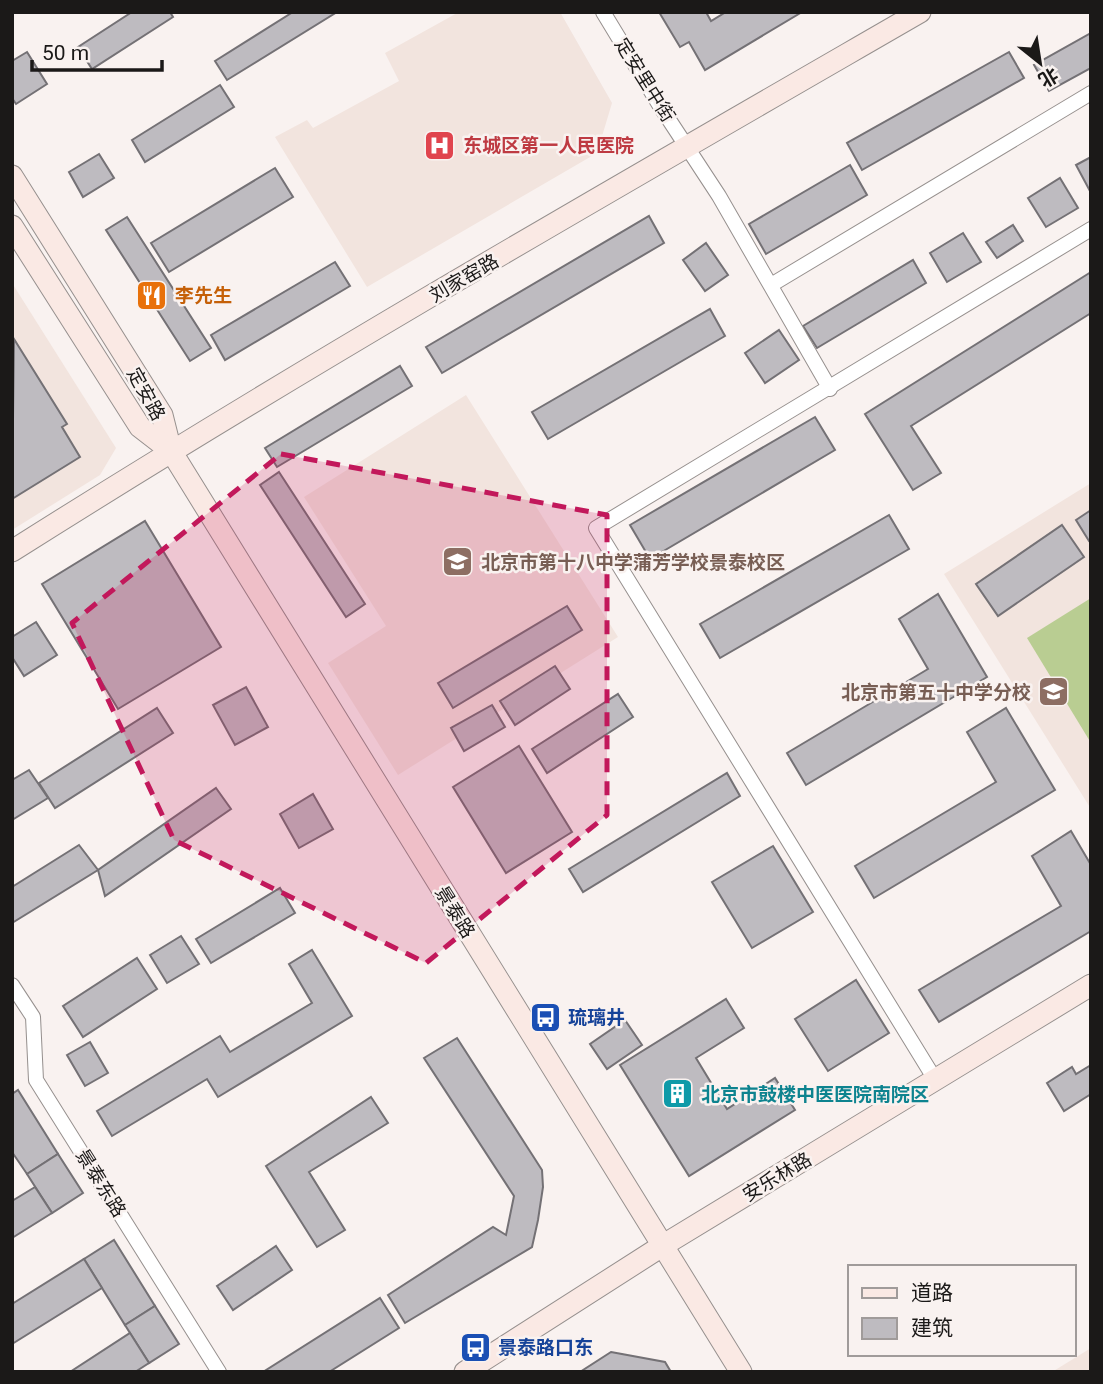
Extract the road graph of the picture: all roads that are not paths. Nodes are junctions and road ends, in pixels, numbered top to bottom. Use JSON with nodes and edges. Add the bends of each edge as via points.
{"nodes":[{"id":1,"x":603,"y":12,"type":"edge"},
{"id":2,"x":920,"y":12,"type":"edge"},
{"id":3,"x":1091,"y":93,"type":"edge"},
{"id":4,"x":688,"y":146,"type":"junction"},
{"id":5,"x":12,"y":176,"type":"edge"},
{"id":6,"x":12,"y":226,"type":"edge"},
{"id":7,"x":1091,"y":229,"type":"edge"},
{"id":8,"x":771,"y":285,"type":"junction"},
{"id":9,"x":830,"y":388,"type":"junction"},
{"id":10,"x":171,"y":451,"type":"junction"},
{"id":11,"x":12,"y":551,"type":"edge"},
{"id":12,"x":12,"y":985,"type":"edge"},
{"id":13,"x":1091,"y":985,"type":"edge"},
{"id":14,"x":936,"y":1081,"type":"junction"},
{"id":15,"x":662,"y":1246,"type":"junction"},
{"id":16,"x":219,"y":1372,"type":"edge"},
{"id":17,"x":465,"y":1372,"type":"edge"},
{"id":18,"x":741,"y":1372,"type":"edge"}],
"edges":[{"from":1,"to":4,"type":"street","name":"定安里中街"},
{"from":2,"to":4,"type":"street","name":"刘家窑路"},
{"from":3,"to":8,"type":"street"},
{"from":4,"to":8,"type":"street","name":"定安里中街"},
{"from":4,"to":10,"type":"street","name":"刘家窑路"},
{"from":5,"to":10,"type":"street","name":"定安路","via":[[162,415]]},
{"from":6,"to":10,"type":"street","name":"定安路","via":[[140,427]]},
{"from":7,"to":9,"type":"street"},
{"from":8,"to":9,"type":"street","name":"定安里中街"},
{"from":9,"to":14,"type":"street","via":[[596,528]]},
{"from":10,"to":11,"type":"street","name":"刘家窑路"},
{"from":10,"to":15,"type":"street","name":"景泰路"},
{"from":12,"to":16,"type":"street","name":"景泰东路","via":[[33,1017],[36,1080]]},
{"from":13,"to":14,"type":"street","name":"安乐林路"},
{"from":14,"to":15,"type":"street","name":"安乐林路"},
{"from":15,"to":17,"type":"street","name":"安乐林路"},
{"from":15,"to":18,"type":"street","name":"景泰路"}]}
